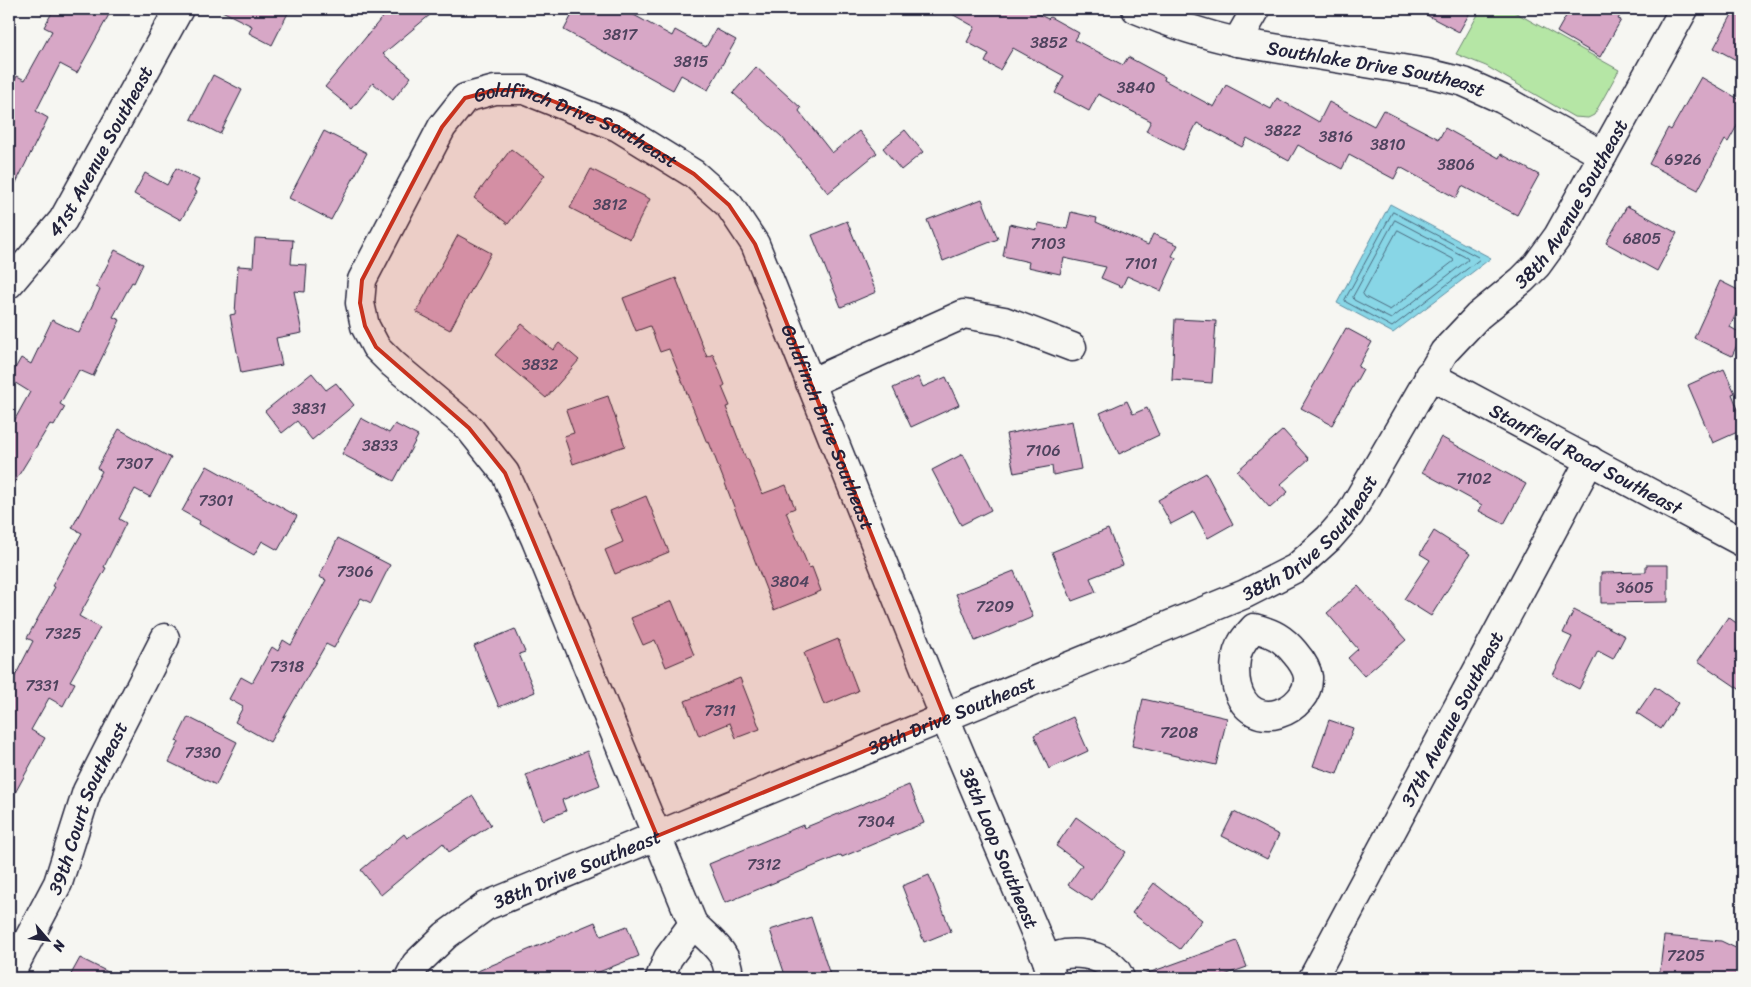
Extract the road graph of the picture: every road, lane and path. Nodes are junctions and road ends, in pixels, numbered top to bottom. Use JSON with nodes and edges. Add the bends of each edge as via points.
{"nodes":[{"id":1,"x":179,"y":9,"type":"edge"},
{"id":2,"x":1136,"y":9,"type":"edge"},
{"id":3,"x":1256,"y":9,"type":"edge"},
{"id":4,"x":1684,"y":9,"type":"edge"},
{"id":5,"x":1237,"y":42,"type":"junction"},
{"id":6,"x":1603,"y":155,"type":"junction"},
{"id":7,"x":9,"y":284,"type":"edge"},
{"id":8,"x":1072,"y":347,"type":"dead end"},
{"id":9,"x":1429,"y":376,"type":"junction"},
{"id":10,"x":810,"y":383,"type":"junction"},
{"id":11,"x":1590,"y":460,"type":"junction"},
{"id":12,"x":1742,"y":542,"type":"edge"},
{"id":13,"x":1246,"y":594,"type":"junction"},
{"id":14,"x":1254,"y":628,"type":"dead end"},
{"id":15,"x":166,"y":638,"type":"dead end"},
{"id":16,"x":945,"y":718,"type":"junction"},
{"id":17,"x":656,"y":836,"type":"junction"},
{"id":18,"x":693,"y":924,"type":"junction"},
{"id":19,"x":1049,"y":969,"type":"edge"},
{"id":20,"x":9,"y":976,"type":"edge"},
{"id":21,"x":410,"y":978,"type":"edge"},
{"id":22,"x":660,"y":978,"type":"edge"},
{"id":23,"x":728,"y":978,"type":"edge"},
{"id":24,"x":1120,"y":978,"type":"edge"},
{"id":25,"x":1313,"y":978,"type":"edge"}],
"edges":[{"from":1,"to":7,"type":"street","name":"41st Avenue Southeast","via":[[63,220]]},
{"from":2,"to":5,"type":"street","name":"Southlake Drive Southeast","via":[[1189,30]]},
{"from":3,"to":5,"type":"street"},
{"from":4,"to":6,"type":"street","name":"38th Avenue Southeast"},
{"from":5,"to":6,"type":"street","name":"Southlake Drive Southeast","via":[[1464,82],[1502,98]]},
{"from":6,"to":9,"type":"street","name":"38th Avenue Southeast","via":[[1558,236],[1542,258],[1522,280],[1460,333]]},
{"from":8,"to":10,"type":"street","via":[[1004,321],[964,314]]},
{"from":9,"to":11,"type":"street","name":"Stanfield Road Southeast"},
{"from":9,"to":13,"type":"street","name":"38th Drive Southeast","via":[[1350,514],[1296,568]]},
{"from":10,"to":16,"type":"street","name":"Goldfinch Drive Southeast"},
{"from":10,"to":17,"type":"street","name":"Goldfinch Drive Southeast","via":[[754,244],[729,205],[694,174],[618,127],[525,90],[495,90],[465,98],[442,127],[362,280],[360,303],[363,319],[376,347],[469,428],[505,473],[535,538]]},
{"from":11,"to":12,"type":"street","name":"Stanfield Road Southeast"},
{"from":11,"to":25,"type":"street","name":"37th Avenue Southeast"},
{"from":13,"to":14,"type":"street"},
{"from":13,"to":16,"type":"street","name":"38th Drive Southeast"},
{"from":15,"to":20,"type":"street","name":"39th Court Southeast","via":[[87,791],[58,884]]},
{"from":16,"to":17,"type":"street","name":"38th Drive Southeast"},
{"from":16,"to":19,"type":"street","name":"38th Loop Southeast"},
{"from":17,"to":18,"type":"street","name":"Goldfinch Drive Southeast"},
{"from":17,"to":21,"type":"street","name":"38th Drive Southeast","via":[[486,906],[446,935],[416,964]]},
{"from":18,"to":22,"type":"street","via":[[668,958]]},
{"from":18,"to":23,"type":"street","via":[[723,954]]},
{"from":19,"to":24,"type":"street","via":[[1065,954],[1084,954],[1111,966]]}]}
